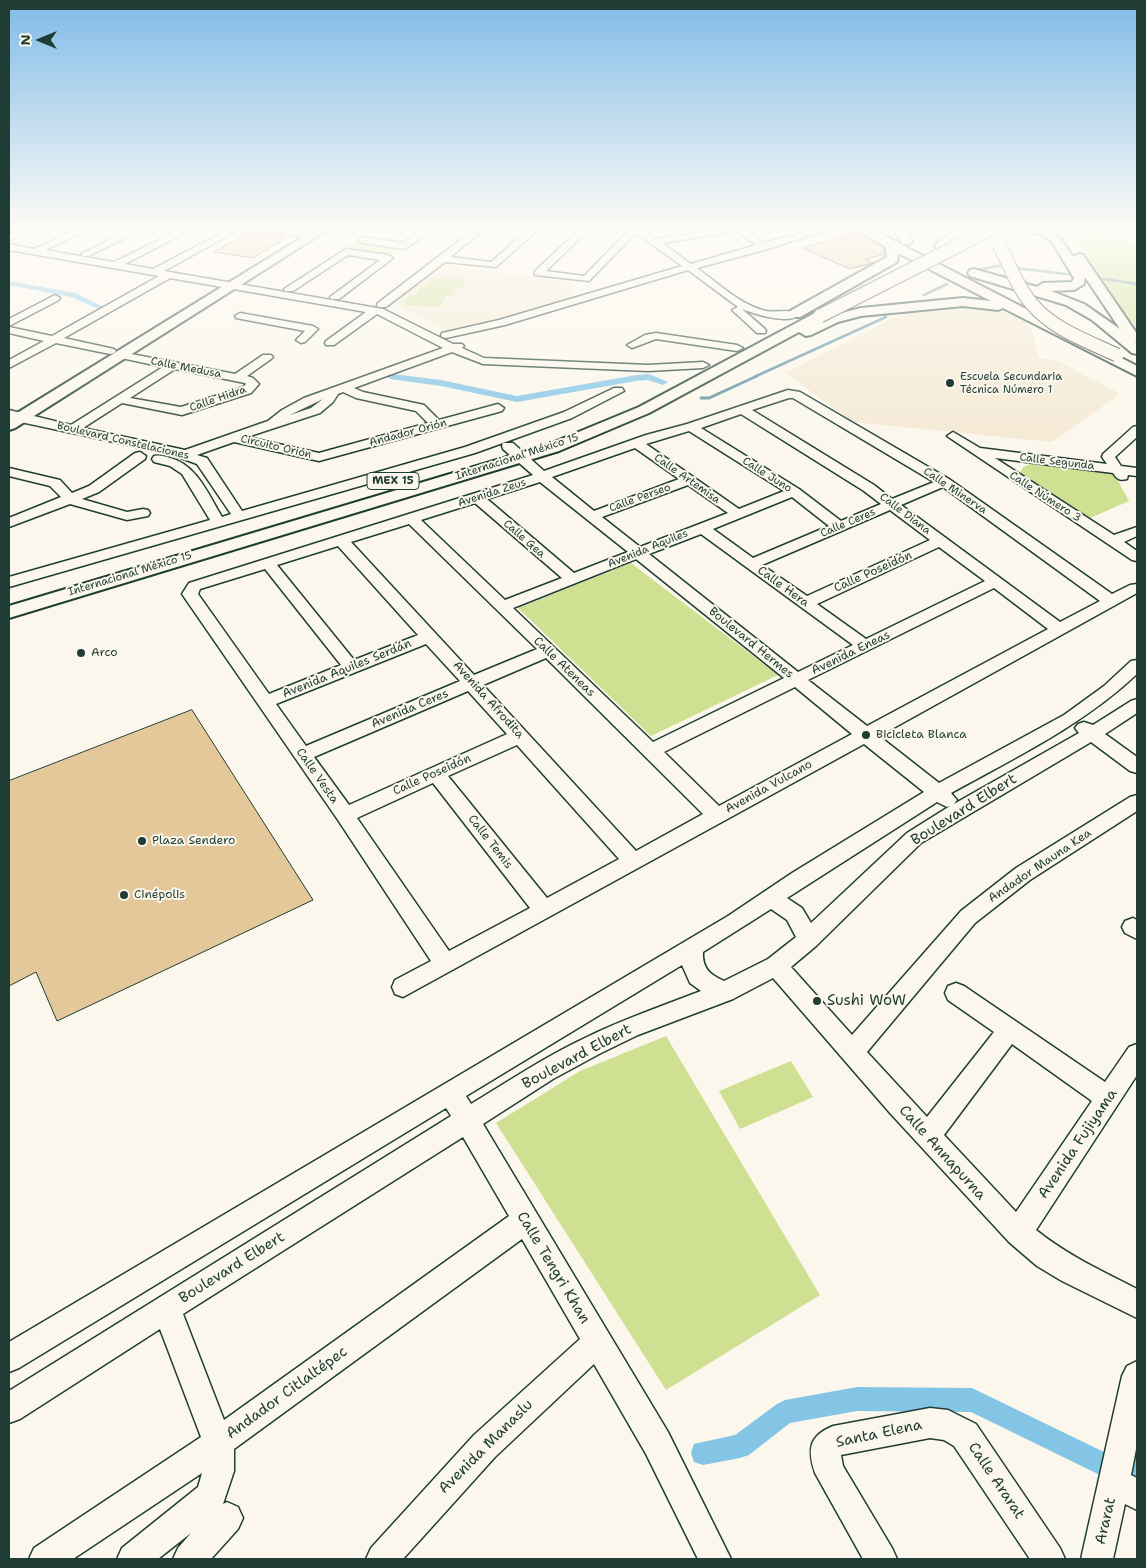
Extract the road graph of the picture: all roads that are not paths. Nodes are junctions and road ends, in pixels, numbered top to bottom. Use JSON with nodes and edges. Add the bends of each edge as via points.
{"nodes":[{"id":1,"x":51,"y":300,"type":"edge"},
{"id":2,"x":116,"y":300,"type":"edge"},
{"id":3,"x":202,"y":300,"type":"edge"},
{"id":4,"x":276,"y":300,"type":"edge"},
{"id":5,"x":333,"y":300,"type":"edge"},
{"id":6,"x":334,"y":300,"type":"edge"},
{"id":7,"x":388,"y":300,"type":"edge"},
{"id":8,"x":578,"y":300,"type":"edge"},
{"id":9,"x":726,"y":300,"type":"edge"},
{"id":10,"x":733,"y":300,"type":"edge"},
{"id":11,"x":819,"y":300,"type":"edge"},
{"id":12,"x":841,"y":300,"type":"edge"},
{"id":13,"x":858,"y":300,"type":"edge"},
{"id":14,"x":1000,"y":300,"type":"edge"},
{"id":15,"x":1029,"y":300,"type":"edge"},
{"id":16,"x":1065,"y":300,"type":"edge"},
{"id":17,"x":1107,"y":300,"type":"edge"},
{"id":18,"x":379,"y":307,"type":"junction"},
{"id":19,"x":1015,"y":308,"type":"junction"},
{"id":20,"x":794,"y":314,"type":"junction"},
{"id":21,"x":814,"y":315,"type":"junction"},
{"id":22,"x":9,"y":323,"type":"edge"},
{"id":23,"x":501,"y":323,"type":"junction"},
{"id":24,"x":298,"y":326,"type":"junction"},
{"id":25,"x":9,"y":330,"type":"edge"},
{"id":26,"x":446,"y":335,"type":"junction"},
{"id":27,"x":762,"y":338,"type":"junction"},
{"id":28,"x":55,"y":339,"type":"junction"},
{"id":29,"x":301,"y":340,"type":"dead end"},
{"id":30,"x":330,"y":343,"type":"dead end"},
{"id":31,"x":1137,"y":343,"type":"edge"},
{"id":32,"x":464,"y":344,"type":"junction"},
{"id":33,"x":632,"y":345,"type":"dead end"},
{"id":34,"x":452,"y":348,"type":"junction"},
{"id":35,"x":737,"y":348,"type":"junction"},
{"id":36,"x":1137,"y":350,"type":"edge"},
{"id":37,"x":115,"y":353,"type":"junction"},
{"id":38,"x":268,"y":357,"type":"dead end"},
{"id":39,"x":503,"y":362,"type":"junction"},
{"id":40,"x":9,"y":365,"type":"edge"},
{"id":41,"x":174,"y":365,"type":"junction"},
{"id":42,"x":702,"y":365,"type":"junction"},
{"id":43,"x":1137,"y":367,"type":"edge"},
{"id":44,"x":648,"y":368,"type":"junction"},
{"id":45,"x":1137,"y":372,"type":"edge"},
{"id":46,"x":238,"y":378,"type":"junction"},
{"id":47,"x":672,"y":378,"type":"junction"},
{"id":48,"x":252,"y":382,"type":"joint"},
{"id":49,"x":338,"y":390,"type":"junction"},
{"id":50,"x":618,"y":391,"type":"dead end"},
{"id":51,"x":791,"y":394,"type":"joint"},
{"id":52,"x":119,"y":399,"type":"junction"},
{"id":53,"x":498,"y":408,"type":"dead end"},
{"id":54,"x":743,"y":410,"type":"junction"},
{"id":55,"x":11,"y":419,"type":"edge"},
{"id":56,"x":437,"y":425,"type":"junction"},
{"id":57,"x":691,"y":427,"type":"junction"},
{"id":58,"x":73,"y":429,"type":"junction"},
{"id":59,"x":1137,"y":430,"type":"edge"},
{"id":60,"x":953,"y":436,"type":"dead end"},
{"id":61,"x":234,"y":438,"type":"junction"},
{"id":62,"x":636,"y":443,"type":"junction"},
{"id":63,"x":515,"y":451,"type":"junction"},
{"id":64,"x":976,"y":452,"type":"junction"},
{"id":65,"x":187,"y":454,"type":"junction"},
{"id":66,"x":140,"y":456,"type":"junction"},
{"id":67,"x":318,"y":457,"type":"joint"},
{"id":68,"x":1032,"y":459,"type":"junction"},
{"id":69,"x":9,"y":472,"type":"edge"},
{"id":70,"x":1007,"y":473,"type":"junction"},
{"id":71,"x":1129,"y":475,"type":"edge"},
{"id":72,"x":543,"y":476,"type":"junction"},
{"id":73,"x":689,"y":480,"type":"junction"},
{"id":74,"x":944,"y":482,"type":"junction"},
{"id":75,"x":794,"y":492,"type":"junction"},
{"id":76,"x":477,"y":498,"type":"junction"},
{"id":77,"x":71,"y":499,"type":"junction"},
{"id":78,"x":892,"y":504,"type":"junction"},
{"id":79,"x":143,"y":513,"type":"dead end"},
{"id":80,"x":738,"y":514,"type":"junction"},
{"id":81,"x":240,"y":516,"type":"junction"},
{"id":82,"x":592,"y":516,"type":"junction"},
{"id":83,"x":412,"y":519,"type":"junction"},
{"id":84,"x":219,"y":522,"type":"junction"},
{"id":85,"x":9,"y":523,"type":"edge"},
{"id":86,"x":840,"y":527,"type":"junction"},
{"id":87,"x":702,"y":528,"type":"junction"},
{"id":88,"x":1137,"y":531,"type":"edge"},
{"id":89,"x":342,"y":541,"type":"junction"},
{"id":90,"x":941,"y":541,"type":"junction"},
{"id":91,"x":1113,"y":541,"type":"junction"},
{"id":92,"x":639,"y":553,"type":"junction"},
{"id":93,"x":1137,"y":557,"type":"edge"},
{"id":94,"x":268,"y":563,"type":"junction"},
{"id":95,"x":751,"y":564,"type":"junction"},
{"id":96,"x":572,"y":580,"type":"junction"},
{"id":97,"x":9,"y":582,"type":"edge"},
{"id":98,"x":995,"y":582,"type":"junction"},
{"id":99,"x":192,"y":588,"type":"joint"},
{"id":100,"x":1135,"y":588,"type":"dead end"},
{"id":101,"x":9,"y":594,"type":"edge"},
{"id":102,"x":1111,"y":601,"type":"junction"},
{"id":103,"x":805,"y":603,"type":"junction"},
{"id":104,"x":502,"y":607,"type":"junction"},
{"id":105,"x":9,"y":612,"type":"edge"},
{"id":106,"x":1059,"y":629,"type":"junction"},
{"id":107,"x":430,"y":636,"type":"junction"},
{"id":108,"x":865,"y":646,"type":"junction"},
{"id":109,"x":547,"y":651,"type":"junction"},
{"id":110,"x":1137,"y":664,"type":"edge"},
{"id":111,"x":351,"y":668,"type":"junction"},
{"id":112,"x":797,"y":679,"type":"junction"},
{"id":113,"x":472,"y":683,"type":"junction"},
{"id":114,"x":265,"y":702,"type":"junction"},
{"id":115,"x":1137,"y":705,"type":"edge"},
{"id":116,"x":1070,"y":719,"type":"junction"},
{"id":117,"x":1092,"y":734,"type":"junction"},
{"id":118,"x":866,"y":735,"type":"junction"},
{"id":119,"x":520,"y":736,"type":"junction"},
{"id":120,"x":652,"y":750,"type":"junction"},
{"id":121,"x":302,"y":755,"type":"junction"},
{"id":122,"x":1137,"y":766,"type":"edge"},
{"id":123,"x":436,"y":774,"type":"junction"},
{"id":124,"x":938,"y":792,"type":"junction"},
{"id":125,"x":1137,"y":802,"type":"edge"},
{"id":126,"x":959,"y":810,"type":"junction"},
{"id":127,"x":345,"y":815,"type":"junction"},
{"id":128,"x":717,"y":816,"type":"junction"},
{"id":129,"x":634,"y":861,"type":"junction"},
{"id":130,"x":769,"y":900,"type":"junction"},
{"id":131,"x":544,"y":910,"type":"junction"},
{"id":132,"x":808,"y":940,"type":"junction"},
{"id":133,"x":693,"y":946,"type":"junction"},
{"id":134,"x":445,"y":964,"type":"junction"},
{"id":135,"x":776,"y":966,"type":"junction"},
{"id":136,"x":403,"y":987,"type":"dead end"},
{"id":137,"x":725,"y":992,"type":"junction"},
{"id":138,"x":956,"y":993,"type":"dead end"},
{"id":139,"x":1010,"y":1029,"type":"junction"},
{"id":140,"x":852,"y":1052,"type":"junction"},
{"id":141,"x":1137,"y":1055,"type":"edge"},
{"id":142,"x":450,"y":1092,"type":"junction"},
{"id":143,"x":1109,"y":1098,"type":"junction"},
{"id":144,"x":468,"y":1120,"type":"junction"},
{"id":145,"x":928,"y":1135,"type":"junction"},
{"id":146,"x":525,"y":1221,"type":"junction"},
{"id":147,"x":1018,"y":1233,"type":"junction"},
{"id":148,"x":1137,"y":1304,"type":"edge"},
{"id":149,"x":167,"y":1309,"type":"junction"},
{"id":150,"x":598,"y":1342,"type":"junction"},
{"id":151,"x":9,"y":1358,"type":"edge"},
{"id":152,"x":1137,"y":1376,"type":"edge"},
{"id":153,"x":9,"y":1408,"type":"edge"},
{"id":154,"x":930,"y":1423,"type":"joint"},
{"id":155,"x":218,"y":1443,"type":"junction"},
{"id":156,"x":1126,"y":1489,"type":"edge"},
{"id":157,"x":227,"y":1518,"type":"dead end"},
{"id":158,"x":45,"y":1559,"type":"edge"},
{"id":159,"x":133,"y":1559,"type":"edge"},
{"id":160,"x":189,"y":1559,"type":"edge"},
{"id":161,"x":382,"y":1559,"type":"edge"},
{"id":162,"x":715,"y":1559,"type":"edge"},
{"id":163,"x":881,"y":1559,"type":"edge"},
{"id":164,"x":1049,"y":1559,"type":"edge"},
{"id":165,"x":1097,"y":1559,"type":"edge"}],
"edges":[{"from":1,"to":22,"type":"street"},
{"from":2,"to":28,"type":"street"},
{"from":3,"to":37,"type":"main road"},
{"from":4,"to":24,"type":"street","via":[[245,317]]},
{"from":5,"to":24,"type":"street"},
{"from":6,"to":18,"type":"street"},
{"from":7,"to":18,"type":"street"},
{"from":8,"to":23,"type":"street"},
{"from":9,"to":27,"type":"street","via":[[743,314]]},
{"from":10,"to":20,"type":"street","via":[[751,310],[772,315]]},
{"from":11,"to":20,"type":"main road"},
{"from":12,"to":21,"type":"main road","name":"Internacional México 15","number":"MEX 15"},
{"from":13,"to":21,"type":"main road","name":"Internacional México 15","number":"MEX 15","bridge":true},
{"from":14,"to":19,"type":"main road"},
{"from":15,"to":43,"type":"main road","bridge":true,"via":[[1044,316]]},
{"from":16,"to":36,"type":"main road","via":[[1089,312]]},
{"from":17,"to":31,"type":"main road"},
{"from":18,"to":26,"type":"street","via":[[394,308]]},
{"from":18,"to":30,"type":"street"},
{"from":18,"to":34,"type":"street"},
{"from":19,"to":27,"type":"main road","via":[[964,302],[861,312],[832,319],[786,341]]},
{"from":19,"to":45,"type":"main road"},
{"from":20,"to":27,"type":"main road"},
{"from":21,"to":27,"type":"main road","name":"Internacional México 15","number":"MEX 15"},
{"from":23,"to":26,"type":"street"},
{"from":23,"to":32,"type":"street","via":[[487,334]]},
{"from":24,"to":29,"type":"street","via":[[312,329]]},
{"from":25,"to":28,"type":"street","name":"Calle Medusa"},
{"from":26,"to":32,"type":"street"},
{"from":27,"to":35,"type":"main road","name":"Internacional México 15","number":"MEX 15"},
{"from":27,"to":63,"type":"main road","name":"Internacional México 15","number":"MEX 15","via":[[689,388],[617,423],[553,448]]},
{"from":28,"to":37,"type":"street","name":"Calle Medusa"},
{"from":28,"to":40,"type":"street"},
{"from":32,"to":34,"type":"street"},
{"from":32,"to":39,"type":"street"},
{"from":33,"to":35,"type":"street","via":[[656,336]]},
{"from":34,"to":39,"type":"street","via":[[483,361]]},
{"from":34,"to":49,"type":"street"},
{"from":35,"to":42,"type":"main road","name":"Internacional México 15","number":"MEX 15"},
{"from":37,"to":41,"type":"street","name":"Calle Medusa"},
{"from":37,"to":55,"type":"main road"},
{"from":38,"to":46,"type":"street"},
{"from":39,"to":44,"type":"street"},
{"from":41,"to":46,"type":"street","name":"Calle Medusa"},
{"from":41,"to":52,"type":"street"},
{"from":42,"to":44,"type":"street"},
{"from":42,"to":47,"type":"main road","name":"Internacional México 15","number":"MEX 15"},
{"from":44,"to":47,"type":"street"},
{"from":46,"to":48,"type":"street","name":"Calle Medusa"},
{"from":47,"to":63,"type":"main road","name":"Internacional México 15","number":"MEX 15","via":[[618,406]]},
{"from":48,"to":52,"type":"street","name":"Calle Hidra","via":[[247,390],[182,411]]},
{"from":49,"to":56,"type":"street","via":[[420,408]]},
{"from":49,"to":61,"type":"street","via":[[303,402],[272,424]]},
{"from":50,"to":81,"type":"street","via":[[568,415],[478,447]]},
{"from":51,"to":54,"type":"street","name":"Avenida Zeus"},
{"from":51,"to":74,"type":"street","name":"Calle Minerva"},
{"from":52,"to":58,"type":"street"},
{"from":53,"to":56,"type":"street","name":"Andador Orión"},
{"from":54,"to":57,"type":"street","name":"Avenida Zeus"},
{"from":54,"to":78,"type":"street","name":"Calle Diana"},
{"from":55,"to":58,"type":"street","name":"Boulevard Constelaciones"},
{"from":55,"to":66,"type":"street","name":"Boulevard Constelaciones"},
{"from":56,"to":67,"type":"street","name":"Andador Orión"},
{"from":57,"to":62,"type":"street","name":"Avenida Zeus"},
{"from":57,"to":75,"type":"street","name":"Calle Juno"},
{"from":58,"to":65,"type":"street","name":"Boulevard Constelaciones"},
{"from":59,"to":71,"type":"street","via":[[1108,458]]},
{"from":60,"to":64,"type":"street","name":"Calle Número 3"},
{"from":61,"to":65,"type":"street"},
{"from":61,"to":67,"type":"street","name":"Circuito Orión"},
{"from":62,"to":72,"type":"street","name":"Avenida Zeus"},
{"from":62,"to":73,"type":"street","name":"Calle Artemisa"},
{"from":63,"to":72,"type":"street","name":"Boulevard Hermes"},
{"from":63,"to":101,"type":"main road","name":"Internacional México 15","number":"MEX 15"},
{"from":63,"to":105,"type":"main road","name":"Internacional México 15","number":"MEX 15"},
{"from":64,"to":68,"type":"street","name":"Calle Segunda"},
{"from":64,"to":70,"type":"street","name":"Calle Número 3"},
{"from":65,"to":81,"type":"street","name":"Boulevard Constelaciones","via":[[207,467]]},
{"from":66,"to":77,"type":"street","via":[[105,482]]},
{"from":66,"to":84,"type":"street","name":"Boulevard Constelaciones","via":[[184,468]]},
{"from":68,"to":70,"type":"street","via":[[1017,463]]},
{"from":68,"to":71,"type":"street","name":"Calle Segunda"},
{"from":69,"to":77,"type":"street","via":[[55,483]]},
{"from":70,"to":91,"type":"street","name":"Calle Número 3"},
{"from":72,"to":76,"type":"street","name":"Avenida Zeus"},
{"from":72,"to":82,"type":"street","name":"Boulevard Hermes"},
{"from":73,"to":80,"type":"street","name":"Calle Artemisa"},
{"from":73,"to":82,"type":"street","name":"Calle Perseo"},
{"from":74,"to":78,"type":"street","name":"Calle Ceres"},
{"from":74,"to":102,"type":"street","name":"Calle Minerva"},
{"from":75,"to":80,"type":"street","name":"Avenida Aquiles"},
{"from":75,"to":86,"type":"street","name":"Calle Juno"},
{"from":76,"to":83,"type":"street","name":"Avenida Zeus"},
{"from":76,"to":96,"type":"street","name":"Calle Gea"},
{"from":77,"to":79,"type":"street","via":[[126,516]]},
{"from":77,"to":85,"type":"street"},
{"from":78,"to":86,"type":"street","name":"Calle Ceres"},
{"from":78,"to":90,"type":"street","name":"Calle Diana"},
{"from":80,"to":87,"type":"street","name":"Avenida Aquiles"},
{"from":81,"to":84,"type":"street"},
{"from":82,"to":92,"type":"street","name":"Boulevard Hermes"},
{"from":83,"to":89,"type":"street","name":"Avenida Zeus"},
{"from":83,"to":104,"type":"street","name":"Calle Ateneas"},
{"from":84,"to":97,"type":"street"},
{"from":86,"to":95,"type":"street","name":"Calle Ceres"},
{"from":87,"to":92,"type":"street","name":"Avenida Aquiles"},
{"from":87,"to":95,"type":"street","name":"Calle Hera"},
{"from":88,"to":91,"type":"street"},
{"from":89,"to":94,"type":"street","name":"Avenida Zeus"},
{"from":89,"to":107,"type":"street","name":"Avenida Afrodita"},
{"from":90,"to":98,"type":"street","name":"Calle Diana"},
{"from":90,"to":103,"type":"street","name":"Calle Poseidón"},
{"from":91,"to":93,"type":"street","name":"Calle Número 3"},
{"from":92,"to":96,"type":"street","name":"Avenida Aquiles"},
{"from":92,"to":112,"type":"street","name":"Boulevard Hermes"},
{"from":94,"to":99,"type":"street","name":"Avenida Zeus"},
{"from":94,"to":111,"type":"street"},
{"from":95,"to":103,"type":"street","name":"Calle Hera"},
{"from":96,"to":104,"type":"street","name":"Avenida Aquiles"},
{"from":98,"to":106,"type":"street","name":"Calle Diana"},
{"from":98,"to":108,"type":"street","name":"Avenida Eneas"},
{"from":99,"to":114,"type":"street","name":"Calle Vesta","via":[[190,594]]},
{"from":100,"to":102,"type":"street","name":"Avenida Vulcano"},
{"from":102,"to":106,"type":"street","name":"Avenida Vulcano"},
{"from":103,"to":108,"type":"street","name":"Calle Hera"},
{"from":104,"to":109,"type":"street","name":"Calle Ateneas"},
{"from":106,"to":118,"type":"street","name":"Avenida Vulcano"},
{"from":107,"to":111,"type":"street","name":"Avenida Aquiles Serdán"},
{"from":107,"to":113,"type":"street","name":"Avenida Afrodita"},
{"from":108,"to":112,"type":"street","name":"Avenida Eneas"},
{"from":109,"to":113,"type":"street","name":"Avenida Ceres"},
{"from":109,"to":120,"type":"street","name":"Calle Ateneas"},
{"from":110,"to":116,"type":"street","name":"Boulevard Elbert","via":[[1110,690]]},
{"from":111,"to":114,"type":"street","name":"Avenida Aquiles Serdán"},
{"from":112,"to":118,"type":"street","name":"Boulevard Hermes"},
{"from":112,"to":120,"type":"street","name":"Avenida Eneas"},
{"from":113,"to":119,"type":"street","name":"Avenida Afrodita"},
{"from":113,"to":121,"type":"street","name":"Avenida Ceres"},
{"from":114,"to":121,"type":"street","name":"Calle Vesta"},
{"from":115,"to":117,"type":"street","name":"Boulevard Elbert"},
{"from":116,"to":117,"type":"street"},
{"from":116,"to":124,"type":"street","name":"Boulevard Elbert"},
{"from":117,"to":122,"type":"street"},
{"from":117,"to":126,"type":"street","name":"Boulevard Elbert"},
{"from":118,"to":124,"type":"street","name":"Boulevard Hermes"},
{"from":118,"to":128,"type":"street","name":"Avenida Vulcano"},
{"from":119,"to":123,"type":"street","name":"Calle Poseidón"},
{"from":119,"to":129,"type":"street","name":"Avenida Afrodita"},
{"from":120,"to":128,"type":"street","name":"Calle Ateneas"},
{"from":121,"to":127,"type":"street","name":"Calle Vesta"},
{"from":123,"to":127,"type":"street","name":"Calle Poseidón"},
{"from":123,"to":131,"type":"street","name":"Calle Temis"},
{"from":124,"to":126,"type":"street","name":"Boulevard Hermes"},
{"from":124,"to":130,"type":"street","name":"Boulevard Elbert"},
{"from":125,"to":140,"type":"street","name":"Andador Mauna Kea","via":[[1024,874],[968,917]]},
{"from":126,"to":132,"type":"street","name":"Boulevard Elbert","via":[[914,838]]},
{"from":127,"to":134,"type":"street","name":"Calle Vesta"},
{"from":128,"to":129,"type":"street","name":"Avenida Vulcano"},
{"from":129,"to":131,"type":"street","name":"Avenida Vulcano"},
{"from":130,"to":132,"type":"street","via":[[781,903],[795,913]]},
{"from":130,"to":133,"type":"street","name":"Boulevard Elbert"},
{"from":131,"to":134,"type":"street","name":"Avenida Vulcano"},
{"from":132,"to":135,"type":"street","name":"Boulevard Elbert"},
{"from":133,"to":137,"type":"street","via":[[692,962],[697,976]]},
{"from":133,"to":142,"type":"street","name":"Boulevard Elbert"},
{"from":134,"to":136,"type":"street","name":"Avenida Vulcano"},
{"from":135,"to":137,"type":"street","name":"Boulevard Elbert"},
{"from":135,"to":140,"type":"street","name":"Calle Annapurna"},
{"from":137,"to":144,"type":"street","name":"Boulevard Elbert","via":[[593,1044]]},
{"from":138,"to":139,"type":"street"},
{"from":139,"to":143,"type":"street"},
{"from":139,"to":145,"type":"street"},
{"from":140,"to":145,"type":"street","name":"Calle Annapurna"},
{"from":141,"to":143,"type":"street","name":"Avenida Fujiyama"},
{"from":142,"to":144,"type":"street","name":"Calle Tengri Khan"},
{"from":142,"to":151,"type":"street","name":"Boulevard Elbert"},
{"from":143,"to":147,"type":"street","name":"Avenida Fujiyama"},
{"from":144,"to":146,"type":"street","name":"Calle Tengri Khan"},
{"from":144,"to":149,"type":"street","name":"Boulevard Elbert"},
{"from":145,"to":147,"type":"street","name":"Calle Annapurna"},
{"from":146,"to":150,"type":"street","name":"Calle Tengri Khan"},
{"from":146,"to":155,"type":"street","name":"Andador Citlaltépec"},
{"from":147,"to":148,"type":"street","name":"Calle Annapurna","via":[[1064,1266]]},
{"from":149,"to":153,"type":"street","name":"Boulevard Elbert"},
{"from":149,"to":155,"type":"street"},
{"from":150,"to":161,"type":"street","name":"Avenida Manaslu","via":[[519,1412],[469,1462]]},
{"from":150,"to":162,"type":"street","name":"Calle Tengri Khan","via":[[657,1443]]},
{"from":152,"to":156,"type":"street","name":"Ararat"},
{"from":154,"to":163,"type":"street","name":"Santa Elena","via":[[833,1441],[826,1447],[830,1474]]},
{"from":154,"to":164,"type":"street","name":"Calle Ararat","via":[[948,1425],[965,1435]]},
{"from":155,"to":158,"type":"street","name":"Andador Citlaltépec"},
{"from":155,"to":159,"type":"street","via":[[220,1462],[210,1498]]},
{"from":156,"to":165,"type":"street","name":"Ararat"},
{"from":157,"to":160,"type":"street"}]}
